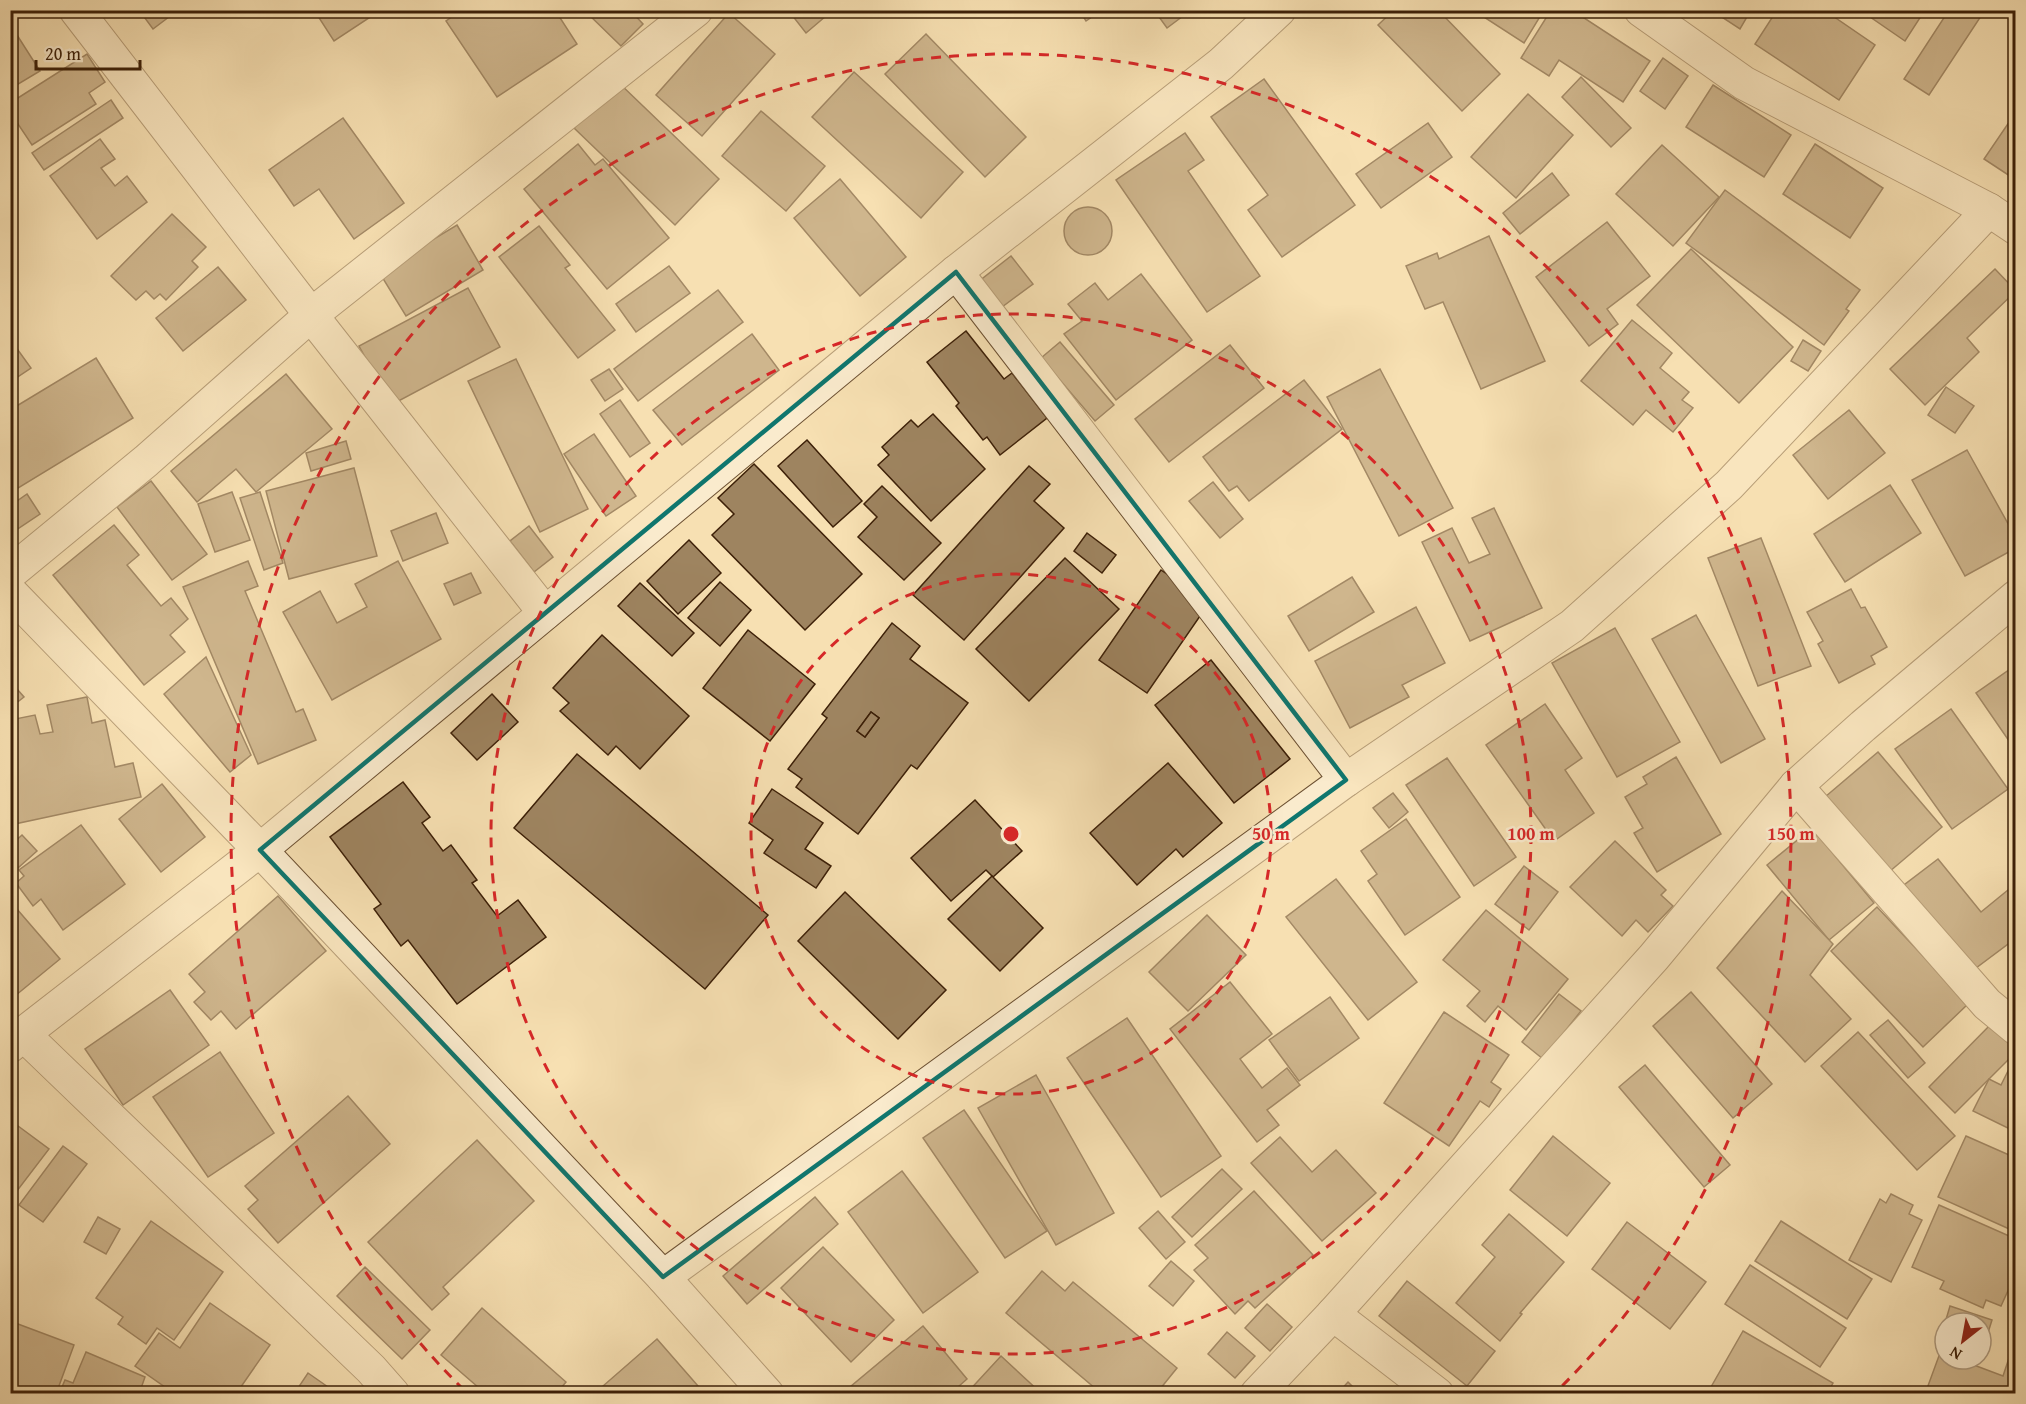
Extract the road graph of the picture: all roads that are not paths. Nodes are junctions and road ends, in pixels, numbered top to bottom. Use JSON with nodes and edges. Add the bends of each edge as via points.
{"nodes":[{"id":1,"x":76,"y":10,"type":"edge"},
{"id":2,"x":696,"y":10,"type":"edge"},
{"id":3,"x":1279,"y":10,"type":"edge"},
{"id":4,"x":1641,"y":10,"type":"edge"},
{"id":5,"x":1989,"y":210,"type":"junction"},
{"id":6,"x":2016,"y":228,"type":"edge"},
{"id":7,"x":956,"y":272,"type":"junction"},
{"id":8,"x":311,"y":315,"type":"junction"},
{"id":9,"x":10,"y":573,"type":"edge"},
{"id":10,"x":10,"y":592,"type":"edge"},
{"id":11,"x":2016,"y":597,"type":"edge"},
{"id":12,"x":545,"y":613,"type":"junction"},
{"id":13,"x":1346,"y":780,"type":"junction"},
{"id":14,"x":1796,"y":786,"type":"junction"},
{"id":15,"x":260,"y":850,"type":"junction"},
{"id":16,"x":2016,"y":1028,"type":"edge"},
{"id":17,"x":17,"y":1040,"type":"edge"},
{"id":18,"x":663,"y":1278,"type":"junction"},
{"id":19,"x":1334,"y":1314,"type":"junction"},
{"id":20,"x":393,"y":1394,"type":"edge"},
{"id":21,"x":766,"y":1394,"type":"edge"},
{"id":22,"x":1257,"y":1394,"type":"edge"},
{"id":23,"x":1437,"y":1394,"type":"edge"}],
"edges":[{"from":1,"to":8,"type":"street"},
{"from":2,"to":8,"type":"street"},
{"from":3,"to":7,"type":"street","via":[[1221,64]]},
{"from":4,"to":5,"type":"street","via":[[1744,83]]},
{"from":5,"to":6,"type":"street"},
{"from":5,"to":13,"type":"street","via":[[1729,485],[1572,626]]},
{"from":7,"to":12,"type":"street"},
{"from":7,"to":13,"type":"street"},
{"from":8,"to":9,"type":"street","via":[[147,461]]},
{"from":8,"to":12,"type":"street"},
{"from":10,"to":15,"type":"street"},
{"from":11,"to":14,"type":"street"},
{"from":12,"to":15,"type":"street"},
{"from":13,"to":18,"type":"street"},
{"from":14,"to":16,"type":"street","via":[[1987,1004]]},
{"from":14,"to":19,"type":"street","via":[[1654,957]]},
{"from":15,"to":17,"type":"street"},
{"from":15,"to":18,"type":"street"},
{"from":17,"to":20,"type":"street","via":[[371,1369]]},
{"from":18,"to":21,"type":"street"},
{"from":19,"to":22,"type":"street"},
{"from":19,"to":23,"type":"street"}]}
